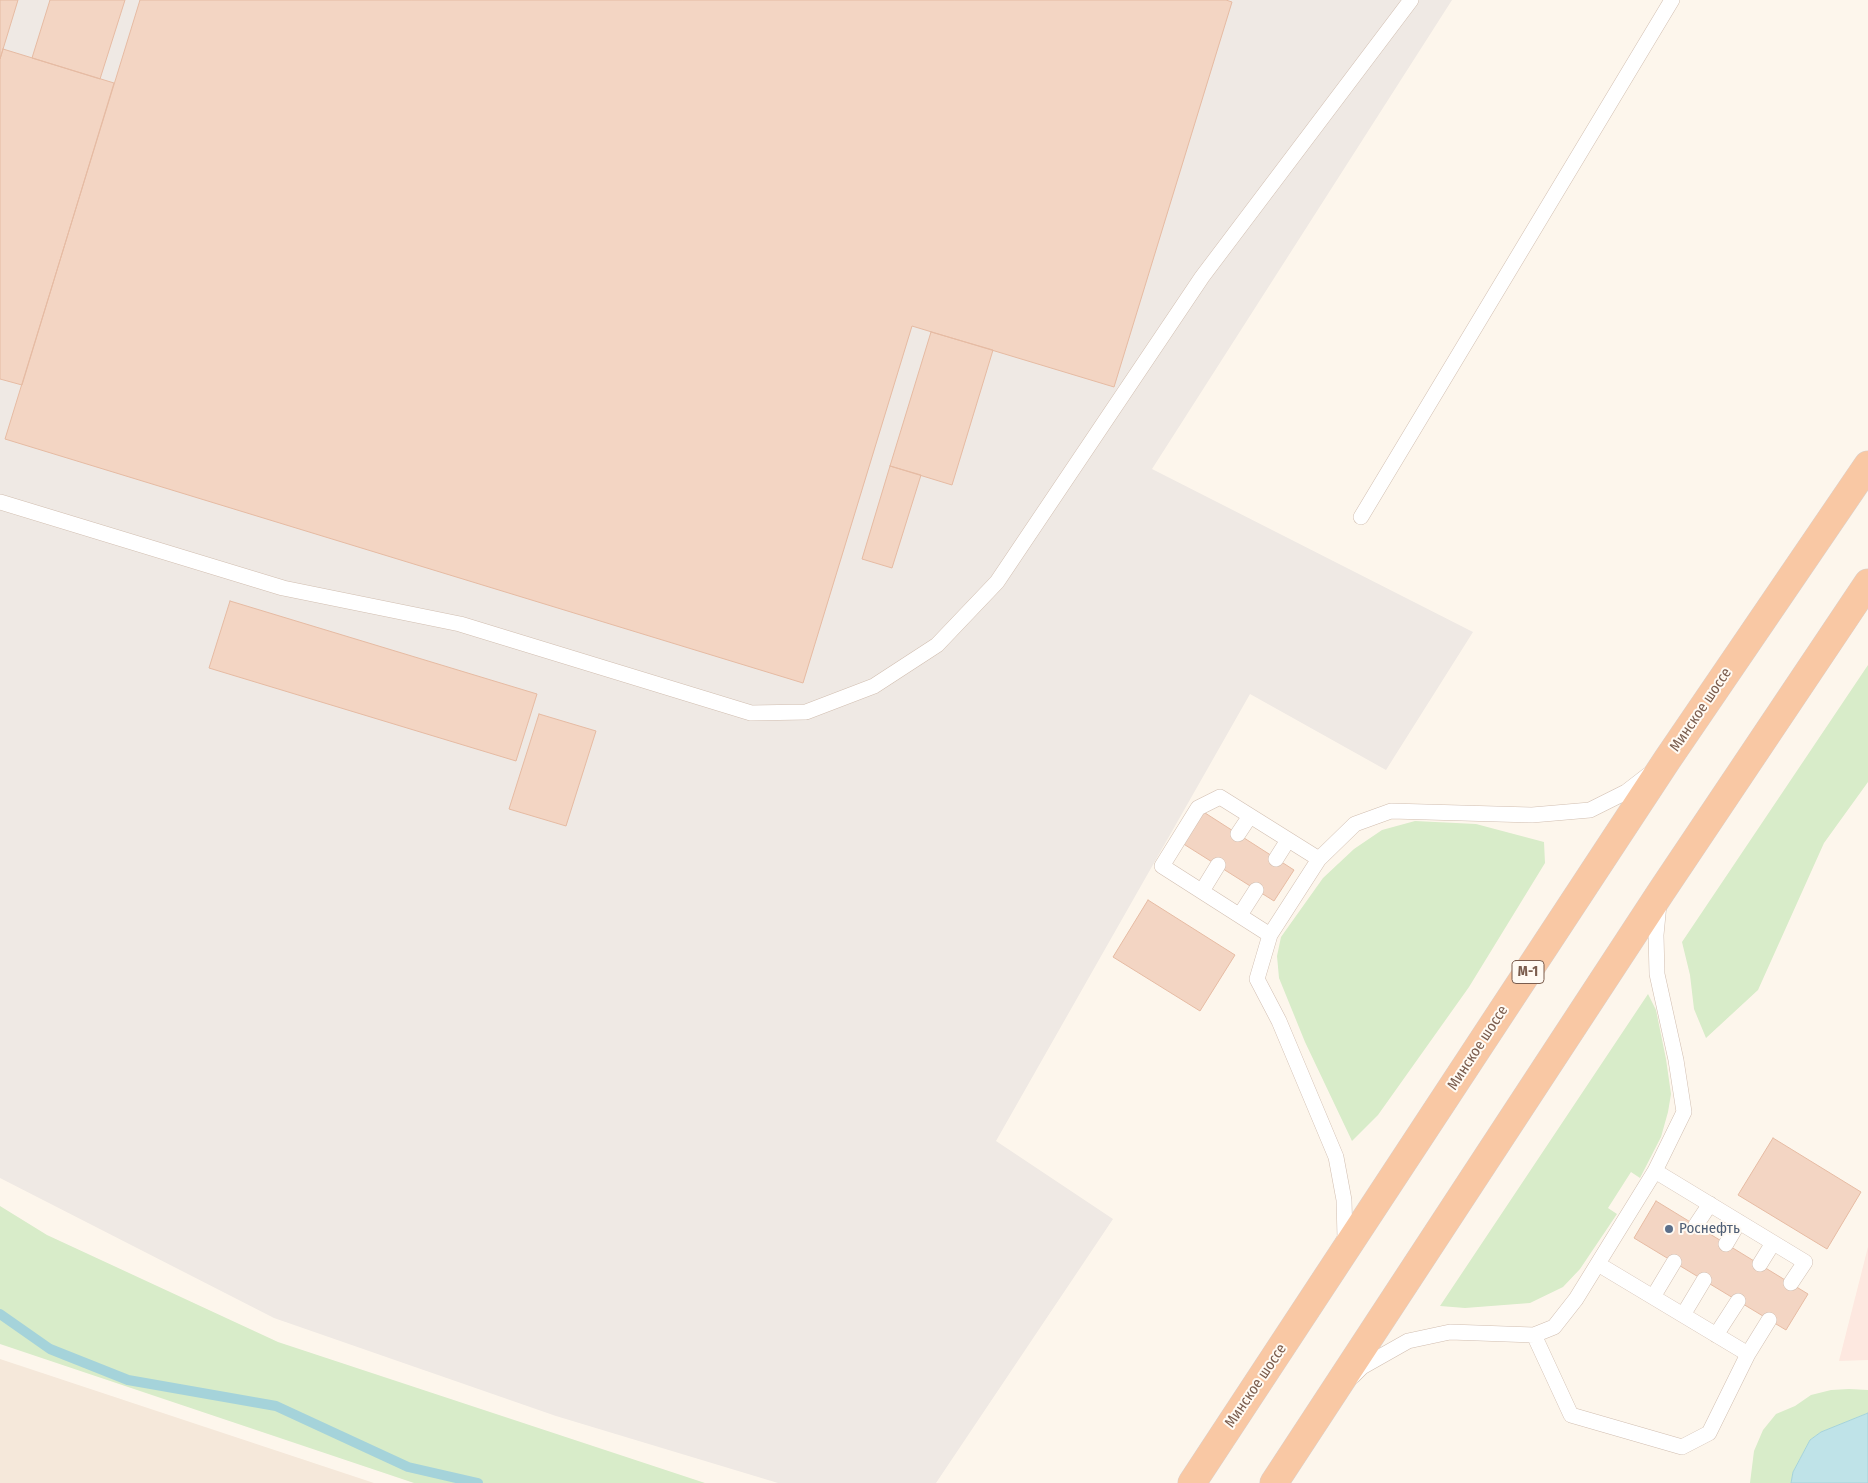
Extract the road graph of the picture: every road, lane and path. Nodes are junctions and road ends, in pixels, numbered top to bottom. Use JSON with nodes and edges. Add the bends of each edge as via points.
{"nodes":[{"id":1,"x":1411,"y":0,"type":"edge"},
{"id":2,"x":1672,"y":0,"type":"edge"},
{"id":3,"x":1868,"y":465,"type":"edge"},
{"id":4,"x":0,"y":502,"type":"edge"},
{"id":5,"x":1361,"y":517,"type":"dead end"},
{"id":6,"x":1868,"y":583,"type":"edge"},
{"id":7,"x":1666,"y":760,"type":"junction"},
{"id":8,"x":1250,"y":816,"type":"junction"},
{"id":9,"x":1238,"y":834,"type":"dead end"},
{"id":10,"x":1288,"y":840,"type":"junction"},
{"id":11,"x":1276,"y":859,"type":"dead end"},
{"id":12,"x":1319,"y":860,"type":"junction"},
{"id":13,"x":1218,"y":865,"type":"dead end"},
{"id":14,"x":1256,"y":890,"type":"dead end"},
{"id":15,"x":1202,"y":891,"type":"junction"},
{"id":16,"x":1661,"y":892,"type":"junction"},
{"id":17,"x":1240,"y":915,"type":"junction"},
{"id":18,"x":1270,"y":935,"type":"junction"},
{"id":19,"x":1655,"y":1171,"type":"junction"},
{"id":20,"x":1710,"y":1204,"type":"junction"},
{"id":21,"x":1739,"y":1222,"type":"junction"},
{"id":22,"x":1696,"y":1226,"type":"dead end"},
{"id":23,"x":1773,"y":1243,"type":"junction"},
{"id":24,"x":1726,"y":1244,"type":"dead end"},
{"id":25,"x":1674,"y":1262,"type":"dead end"},
{"id":26,"x":1598,"y":1264,"type":"junction"},
{"id":27,"x":1760,"y":1264,"type":"dead end"},
{"id":28,"x":1330,"y":1275,"type":"junction"},
{"id":29,"x":1704,"y":1280,"type":"dead end"},
{"id":30,"x":1791,"y":1283,"type":"dead end"},
{"id":31,"x":1653,"y":1297,"type":"junction"},
{"id":32,"x":1738,"y":1300,"type":"dead end"},
{"id":33,"x":1683,"y":1315,"type":"junction"},
{"id":34,"x":1769,"y":1320,"type":"dead end"},
{"id":35,"x":1534,"y":1335,"type":"junction"},
{"id":36,"x":1716,"y":1335,"type":"junction"},
{"id":37,"x":1748,"y":1354,"type":"junction"},
{"id":38,"x":1326,"y":1404,"type":"junction"},
{"id":39,"x":1192,"y":1483,"type":"edge"},
{"id":40,"x":1274,"y":1483,"type":"edge"}],
"edges":[{"from":1,"to":4,"type":"lane","via":[[1202,277],[997,582],[937,645],[874,686],[806,712],[751,713],[460,624],[283,588]]},
{"from":2,"to":5,"type":"lane"},
{"from":3,"to":7,"type":"highway","name":"Минское шоссе","number":"М-1"},
{"from":6,"to":16,"type":"highway"},
{"from":7,"to":12,"type":"lane","via":[[1626,792],[1590,810],[1532,815],[1391,811],[1355,824]]},
{"from":7,"to":28,"type":"highway","name":"Минское шоссе","number":"М-1"},
{"from":8,"to":9,"type":"lane"},
{"from":8,"to":10,"type":"lane"},
{"from":8,"to":15,"type":"lane","via":[[1220,797],[1198,808],[1162,866]]},
{"from":10,"to":11,"type":"lane"},
{"from":10,"to":12,"type":"lane"},
{"from":12,"to":18,"type":"lane"},
{"from":13,"to":15,"type":"lane"},
{"from":14,"to":17,"type":"lane"},
{"from":15,"to":17,"type":"lane"},
{"from":16,"to":19,"type":"lane","via":[[1656,935],[1657,974],[1684,1112]]},
{"from":16,"to":38,"type":"highway"},
{"from":17,"to":18,"type":"lane"},
{"from":18,"to":28,"type":"lane","via":[[1258,979],[1336,1157],[1344,1200],[1345,1238]]},
{"from":19,"to":20,"type":"lane"},
{"from":19,"to":26,"type":"lane"},
{"from":20,"to":21,"type":"lane"},
{"from":20,"to":22,"type":"lane"},
{"from":21,"to":23,"type":"lane"},
{"from":21,"to":24,"type":"lane"},
{"from":23,"to":27,"type":"lane"},
{"from":23,"to":30,"type":"lane","via":[[1804,1262]]},
{"from":25,"to":31,"type":"lane"},
{"from":26,"to":31,"type":"lane"},
{"from":26,"to":35,"type":"lane","via":[[1554,1326]]},
{"from":28,"to":39,"type":"highway","name":"Минское шоссе","number":"М-1"},
{"from":29,"to":33,"type":"lane"},
{"from":31,"to":33,"type":"lane"},
{"from":32,"to":36,"type":"lane"},
{"from":33,"to":36,"type":"lane"},
{"from":34,"to":37,"type":"lane"},
{"from":35,"to":37,"type":"lane","via":[[1571,1415],[1682,1448],[1709,1433]]},
{"from":35,"to":38,"type":"lane","via":[[1450,1332],[1408,1341],[1362,1367]]},
{"from":36,"to":37,"type":"lane"},
{"from":38,"to":40,"type":"highway"}]}
